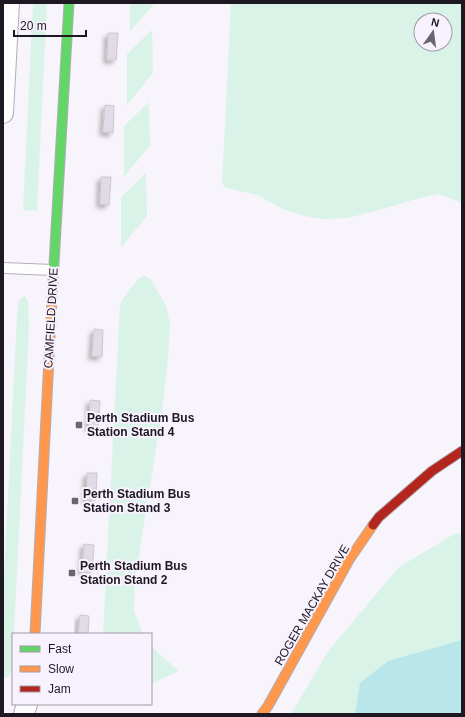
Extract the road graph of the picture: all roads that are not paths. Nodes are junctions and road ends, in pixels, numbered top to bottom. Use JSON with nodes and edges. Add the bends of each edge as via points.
{"nodes":[{"id":1,"x":9,"y":3,"type":"edge"},
{"id":2,"x":69,"y":3,"type":"edge"},
{"id":3,"x":3,"y":113,"type":"edge"},
{"id":4,"x":3,"y":268,"type":"edge"},
{"id":5,"x":53,"y":270,"type":"junction"},
{"id":6,"x":462,"y":451,"type":"edge"},
{"id":7,"x":36,"y":633,"type":"edge"},
{"id":8,"x":262,"y":714,"type":"edge"}],
"edges":[{"from":1,"to":3,"type":"street"},
{"from":2,"to":5,"type":"street","name":"CAMFIELD DRIVE"},
{"from":4,"to":5,"type":"lane"},
{"from":5,"to":7,"type":"street","name":"CAMFIELD DRIVE"},
{"from":6,"to":8,"type":"street","name":"ROGER MACKAY DRIVE","via":[[432,471],[379,517],[349,560]]}]}
